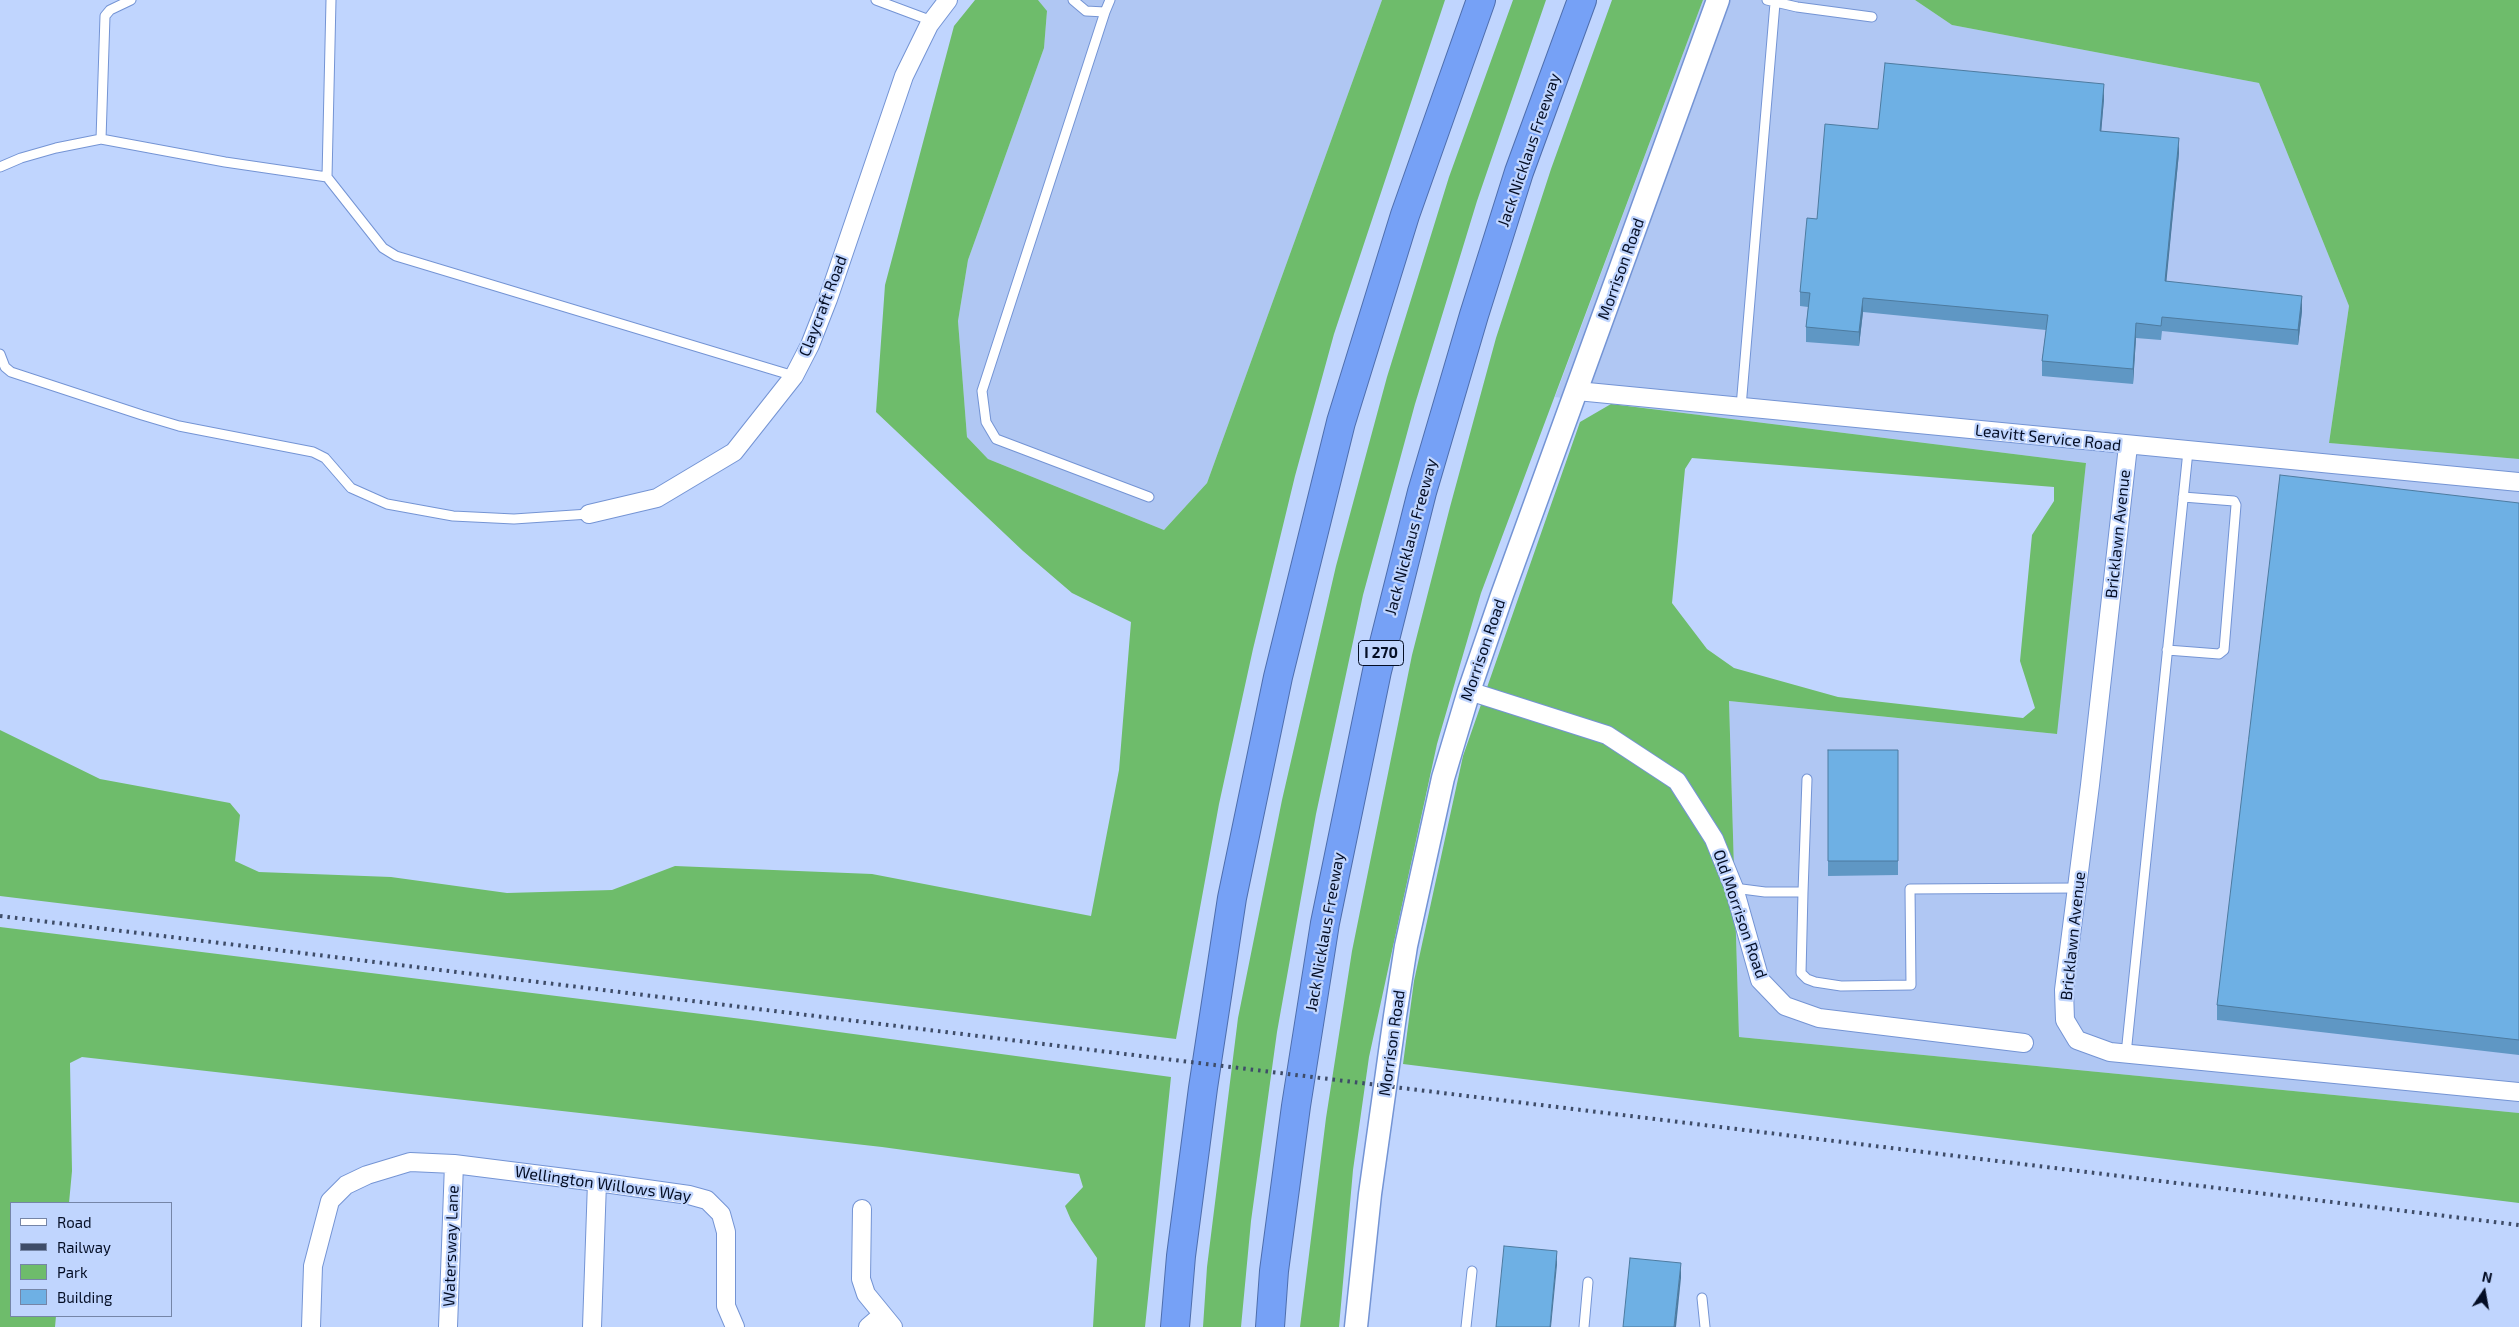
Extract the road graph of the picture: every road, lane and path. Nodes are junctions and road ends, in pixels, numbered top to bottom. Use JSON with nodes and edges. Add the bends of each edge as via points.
{"nodes":[{"id":1,"x":132,"y":0,"type":"edge"},
{"id":2,"x":331,"y":0,"type":"edge"},
{"id":3,"x":876,"y":0,"type":"edge"},
{"id":4,"x":948,"y":0,"type":"edge"},
{"id":5,"x":1073,"y":0,"type":"edge"},
{"id":6,"x":1110,"y":0,"type":"edge"},
{"id":7,"x":1481,"y":0,"type":"edge"},
{"id":8,"x":1582,"y":0,"type":"edge"},
{"id":9,"x":1718,"y":0,"type":"edge"},
{"id":10,"x":1771,"y":2,"type":"edge"},
{"id":11,"x":1105,"y":12,"type":"junction"},
{"id":12,"x":1872,"y":17,"type":"dead end"},
{"id":13,"x":932,"y":21,"type":"junction"},
{"id":14,"x":101,"y":139,"type":"junction"},
{"id":15,"x":0,"y":167,"type":"edge"},
{"id":16,"x":326,"y":177,"type":"junction"},
{"id":17,"x":0,"y":354,"type":"edge"},
{"id":18,"x":794,"y":376,"type":"junction"},
{"id":19,"x":1577,"y":391,"type":"junction"},
{"id":20,"x":1741,"y":407,"type":"junction"},
{"id":21,"x":2128,"y":446,"type":"junction"},
{"id":22,"x":2188,"y":451,"type":"junction"},
{"id":23,"x":2519,"y":482,"type":"edge"},
{"id":24,"x":1149,"y":497,"type":"dead end"},
{"id":25,"x":2183,"y":497,"type":"junction"},
{"id":26,"x":589,"y":514,"type":"joint"},
{"id":27,"x":2167,"y":650,"type":"junction"},
{"id":28,"x":1469,"y":692,"type":"junction"},
{"id":29,"x":1807,"y":778,"type":"dead end"},
{"id":30,"x":1734,"y":888,"type":"junction"},
{"id":31,"x":2077,"y":888,"type":"junction"},
{"id":32,"x":1803,"y":892,"type":"junction"},
{"id":33,"x":2024,"y":1043,"type":"dead end"},
{"id":34,"x":2126,"y":1054,"type":"junction"},
{"id":35,"x":2519,"y":1092,"type":"edge"},
{"id":36,"x":454,"y":1164,"type":"junction"},
{"id":37,"x":597,"y":1182,"type":"junction"},
{"id":38,"x":862,"y":1209,"type":"dead end"},
{"id":39,"x":1472,"y":1271,"type":"dead end"},
{"id":40,"x":1588,"y":1282,"type":"dead end"},
{"id":41,"x":1702,"y":1298,"type":"dead end"},
{"id":42,"x":888,"y":1321,"type":"edge"},
{"id":43,"x":311,"y":1327,"type":"edge"},
{"id":44,"x":448,"y":1327,"type":"edge"},
{"id":45,"x":592,"y":1327,"type":"edge"},
{"id":46,"x":735,"y":1327,"type":"edge"},
{"id":47,"x":868,"y":1327,"type":"edge"},
{"id":48,"x":1175,"y":1327,"type":"edge"},
{"id":49,"x":1270,"y":1327,"type":"edge"},
{"id":50,"x":1356,"y":1327,"type":"edge"},
{"id":51,"x":1466,"y":1327,"type":"edge"},
{"id":52,"x":1584,"y":1327,"type":"edge"},
{"id":53,"x":1705,"y":1327,"type":"edge"}],
"edges":[{"from":1,"to":14,"type":"lane","via":[[110,10],[105,16]]},
{"from":2,"to":16,"type":"lane"},
{"from":3,"to":13,"type":"lane"},
{"from":4,"to":13,"type":"street","name":"Claycraft Road"},
{"from":5,"to":11,"type":"lane","via":[[1086,11]]},
{"from":6,"to":11,"type":"lane"},
{"from":7,"to":48,"type":"highway","via":[[1405,214],[1341,422],[1278,677],[1232,898],[1181,1256]]},
{"from":8,"to":49,"type":"highway","name":"Jack Nicklaus Freeway","number":"I 270","via":[[1520,172],[1474,315],[1422,492],[1376,670],[1324,932],[1296,1106]]},
{"from":9,"to":19,"type":"street","name":"Morrison Road"},
{"from":10,"to":12,"type":"lane"},
{"from":10,"to":20,"type":"lane"},
{"from":11,"to":24,"type":"lane","via":[[982,391],[986,422],[996,439]]},
{"from":13,"to":18,"type":"street","name":"Claycraft Road","via":[[904,76],[828,299]]},
{"from":14,"to":15,"type":"lane","via":[[39,153]]},
{"from":14,"to":16,"type":"lane"},
{"from":16,"to":18,"type":"lane","via":[[383,248],[396,256]]},
{"from":17,"to":26,"type":"lane","via":[[5,367],[12,372],[142,416],[313,452],[325,458],[351,488],[387,504],[453,516],[514,519]]},
{"from":18,"to":26,"type":"street","name":"Claycraft Road","via":[[734,452],[657,498]]},
{"from":19,"to":20,"type":"street","name":"Leavitt Service Road"},
{"from":19,"to":28,"type":"street","name":"Morrison Road"},
{"from":20,"to":21,"type":"street","name":"Leavitt Service Road"},
{"from":21,"to":22,"type":"street","name":"Leavitt Service Road"},
{"from":21,"to":31,"type":"street","name":"Bricklawn Avenue"},
{"from":22,"to":23,"type":"street","name":"Leavitt Service Road"},
{"from":22,"to":25,"type":"lane"},
{"from":25,"to":27,"type":"lane"},
{"from":25,"to":27,"type":"lane","via":[[2234,501],[2236,505],[2224,650],[2219,654]]},
{"from":27,"to":34,"type":"lane"},
{"from":28,"to":30,"type":"street","name":"Old Morrison Road","via":[[1607,735],[1677,781],[1714,839]]},
{"from":28,"to":50,"type":"street","name":"Morrison Road","via":[[1444,778],[1406,946],[1370,1194]]},
{"from":29,"to":32,"type":"lane"},
{"from":30,"to":32,"type":"lane"},
{"from":30,"to":33,"type":"street","name":"Old Morrison Road","via":[[1760,980],[1785,1006],[1820,1018]]},
{"from":31,"to":32,"type":"lane","via":[[1910,889],[1911,985],[1881,986],[1828,986],[1807,979],[1801,973]]},
{"from":31,"to":34,"type":"street","name":"Bricklawn Avenue","via":[[2064,990],[2065,1020],[2077,1040]]},
{"from":34,"to":35,"type":"street","name":"Bricklawn Avenue"},
{"from":36,"to":37,"type":"street","name":"Wellington Willows Way"},
{"from":36,"to":43,"type":"street","name":"Wellington Willows Way","via":[[410,1162],[346,1185],[330,1201],[313,1266]]},
{"from":36,"to":44,"type":"street","name":"Watersway Lane"},
{"from":37,"to":45,"type":"street"},
{"from":37,"to":46,"type":"street","name":"Wellington Willows Way","via":[[689,1194],[707,1200],[721,1214],[726,1232],[726,1306]]},
{"from":38,"to":42,"type":"street","via":[[861,1279],[866,1294]]},
{"from":39,"to":51,"type":"lane"},
{"from":40,"to":52,"type":"lane"},
{"from":41,"to":53,"type":"lane"},
{"from":42,"to":47,"type":"street"}]}
